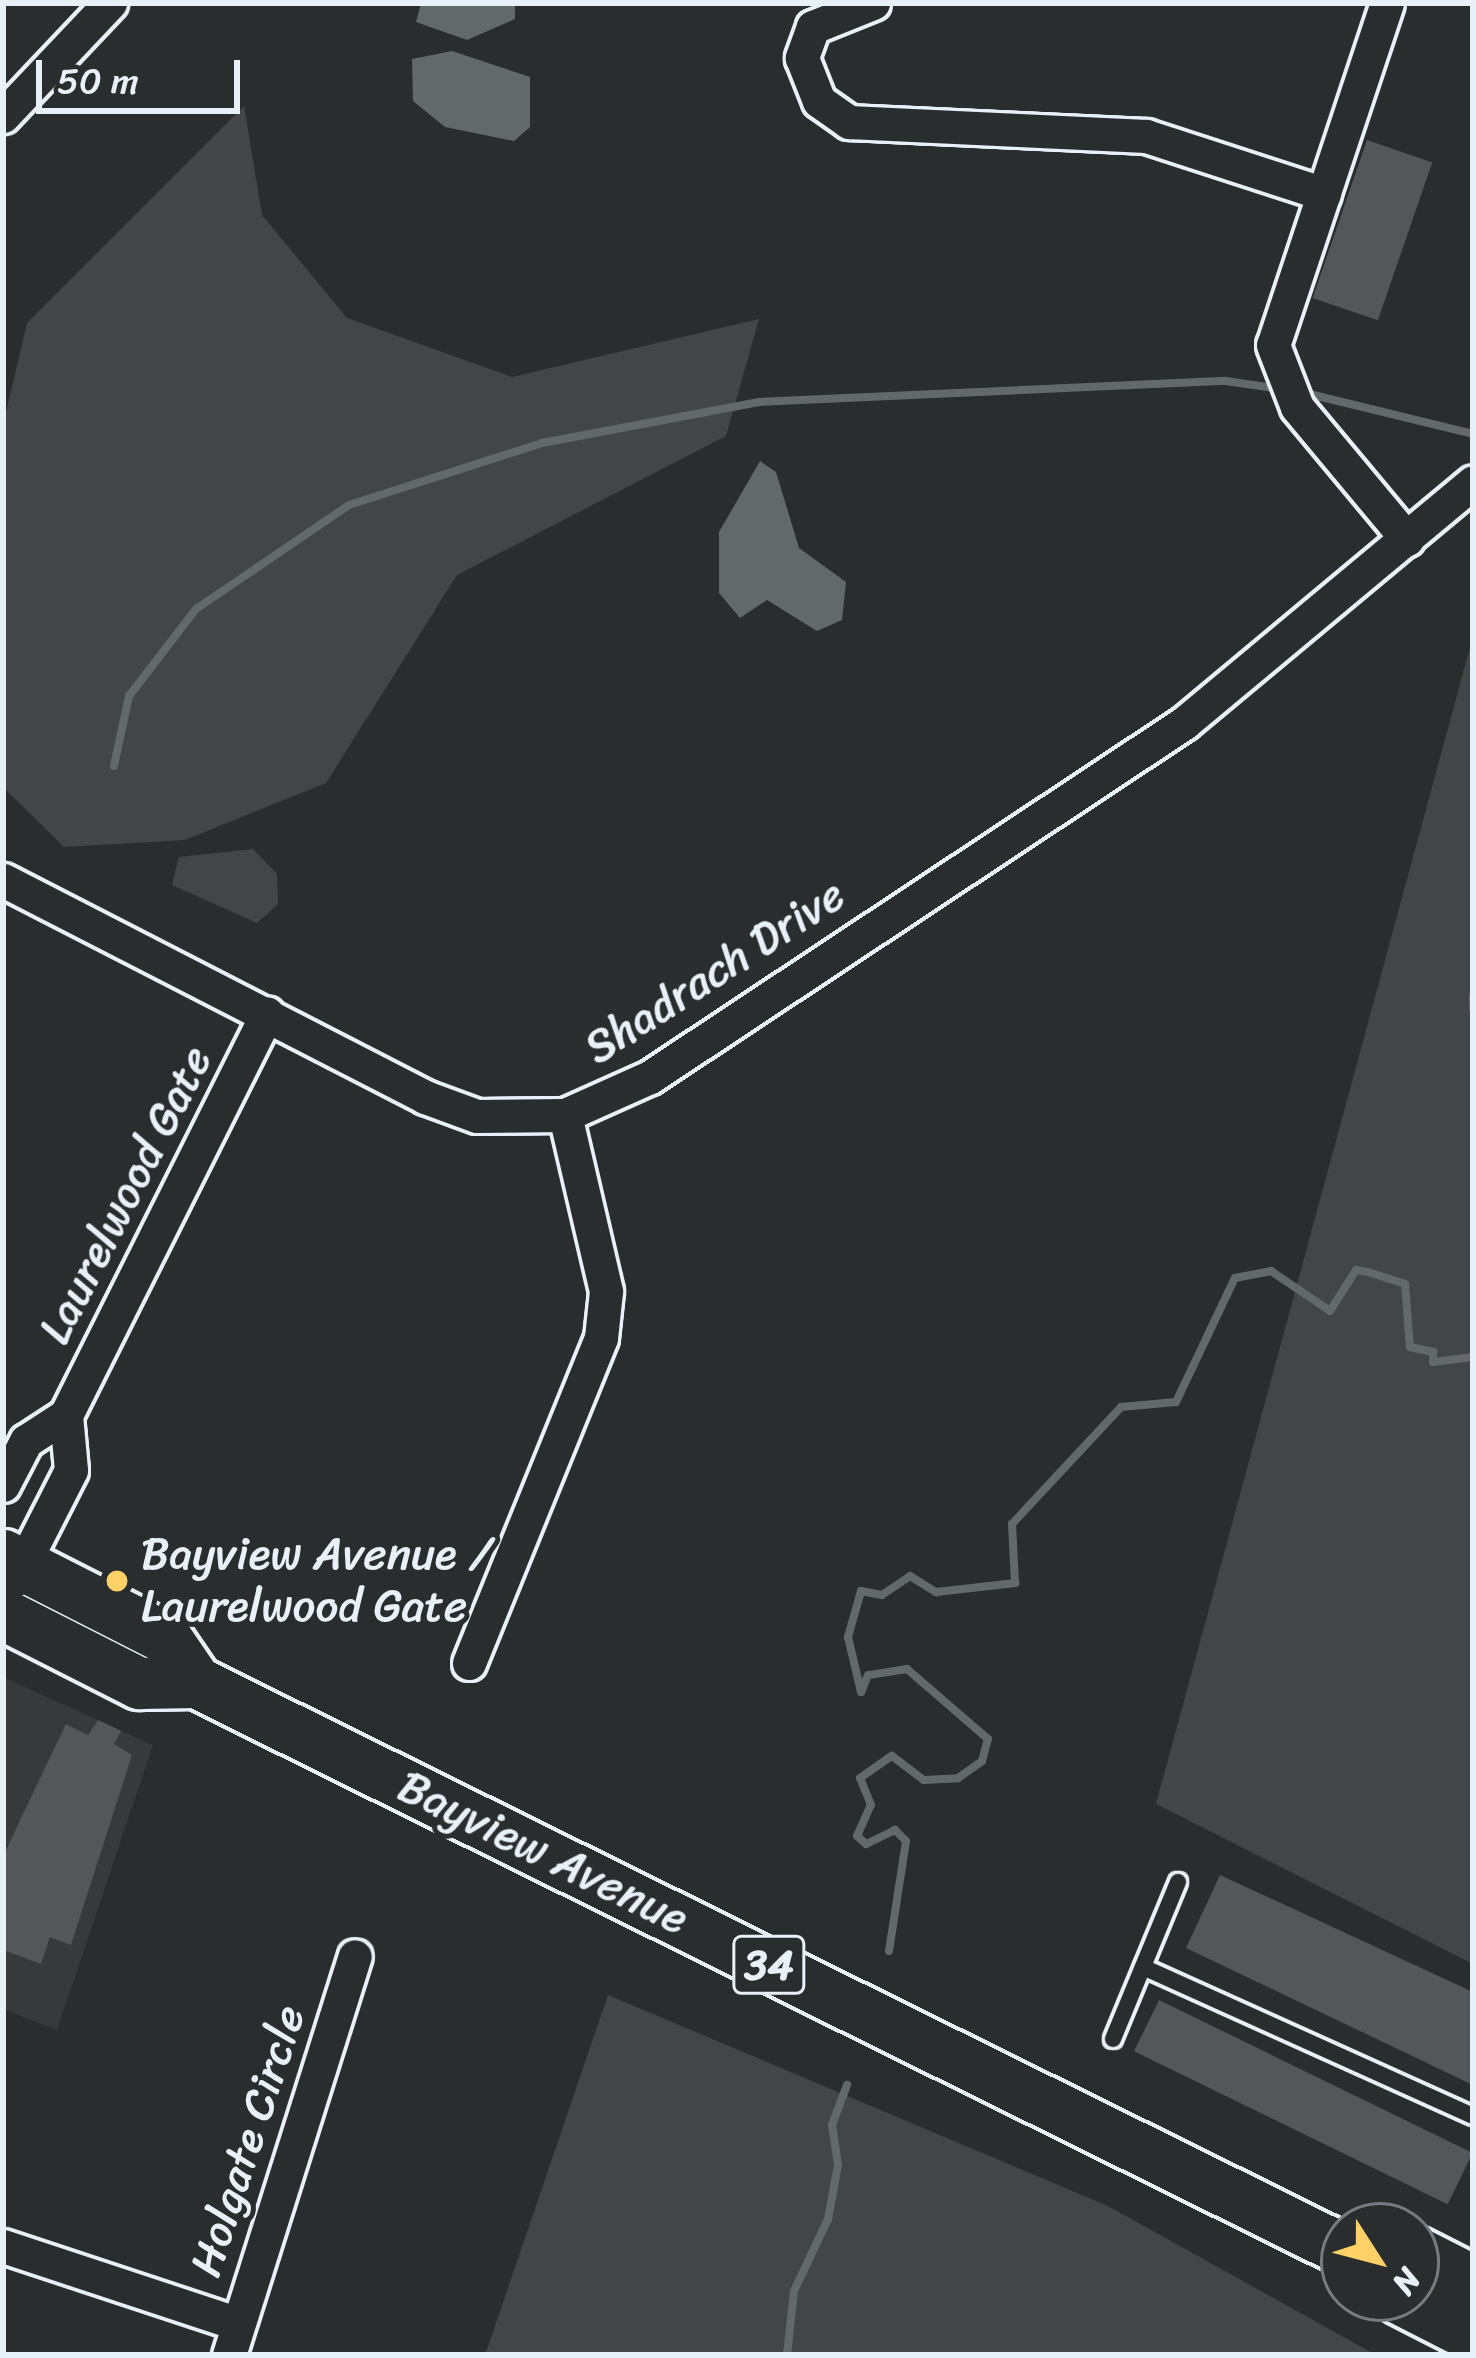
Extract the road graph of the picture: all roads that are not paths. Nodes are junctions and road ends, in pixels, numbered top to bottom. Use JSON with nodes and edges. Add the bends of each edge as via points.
{"nodes":[{"id":1,"x":110,"y":3,"type":"edge"},
{"id":2,"x":873,"y":3,"type":"edge"},
{"id":3,"x":1387,"y":3,"type":"edge"},
{"id":4,"x":3,"y":116,"type":"edge"},
{"id":5,"x":1324,"y":194,"type":"junction"},
{"id":6,"x":1473,"y":482,"type":"edge"},
{"id":7,"x":1407,"y":539,"type":"junction"},
{"id":8,"x":3,"y":880,"type":"edge"},
{"id":9,"x":267,"y":1014,"type":"junction"},
{"id":10,"x":565,"y":1115,"type":"junction"},
{"id":11,"x":66,"y":1415,"type":"junction"},
{"id":12,"x":3,"y":1485,"type":"edge"},
{"id":13,"x":10,"y":1574,"type":"edge"},
{"id":14,"x":3,"y":1614,"type":"edge"},
{"id":15,"x":469,"y":1663,"type":"dead end"},
{"id":16,"x":196,"y":1682,"type":"junction"},
{"id":17,"x":1178,"y":1882,"type":"dead end"},
{"id":18,"x":355,"y":1956,"type":"dead end"},
{"id":19,"x":1143,"y":1967,"type":"junction"},
{"id":20,"x":1113,"y":2039,"type":"dead end"},
{"id":21,"x":1473,"y":2116,"type":"edge"},
{"id":22,"x":1320,"y":2237,"type":"edge"},
{"id":23,"x":3,"y":2246,"type":"edge"},
{"id":24,"x":1440,"y":2264,"type":"edge"},
{"id":25,"x":1473,"y":2281,"type":"edge"},
{"id":26,"x":1440,"y":2319,"type":"edge"},
{"id":27,"x":1473,"y":2336,"type":"edge"},
{"id":28,"x":232,"y":2339,"type":"edge"}],
"edges":[{"from":1,"to":4,"type":"street"},
{"from":2,"to":5,"type":"street","via":[[813,27],[802,58],[819,101],[849,122],[1146,136]]},
{"from":3,"to":5,"type":"street"},
{"from":5,"to":7,"type":"street","via":[[1274,345],[1297,407]]},
{"from":6,"to":7,"type":"street","name":"Shadrach Drive"},
{"from":7,"to":10,"type":"street","name":"Shadrach Drive","via":[[1184,723],[650,1077]]},
{"from":8,"to":9,"type":"street","name":"Shadrach Drive"},
{"from":9,"to":10,"type":"street","name":"Shadrach Drive","via":[[477,1116]]},
{"from":9,"to":11,"type":"street","name":"Laurelwood Gate"},
{"from":10,"to":15,"type":"street","via":[[606,1291],[601,1338]]},
{"from":11,"to":12,"type":"street","name":"Laurelwood Gate","via":[[26,1442]]},
{"from":11,"to":13,"type":"street","name":"Laurelwood Gate","via":[[71,1470]]},
{"from":13,"to":16,"type":"main road","name":"Bayview Avenue","number":"34","via":[[166,1638]]},
{"from":14,"to":16,"type":"main road","name":"Bayview Avenue","number":"34","via":[[139,1682]]},
{"from":16,"to":22,"type":"main road","name":"Bayview Avenue","number":"34"},
{"from":17,"to":19,"type":"lane"},
{"from":18,"to":28,"type":"street","name":"Holgate Circle"},
{"from":19,"to":20,"type":"lane"},
{"from":19,"to":21,"type":"lane"},
{"from":23,"to":28,"type":"street"},
{"from":24,"to":25,"type":"main road"},
{"from":26,"to":27,"type":"main road"}]}
